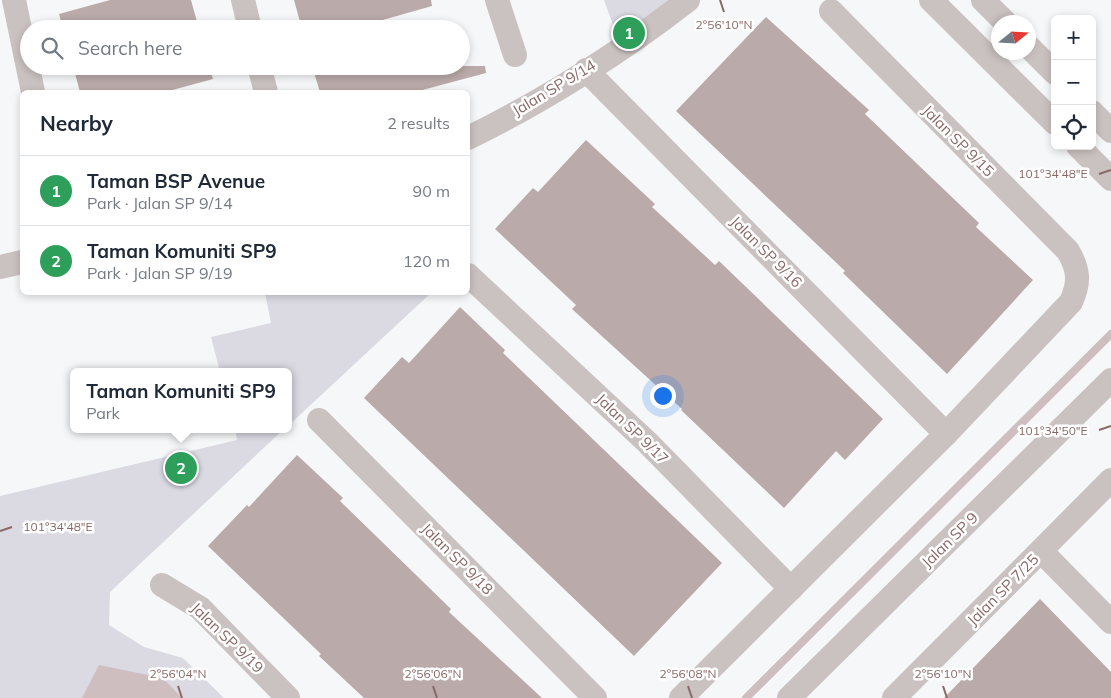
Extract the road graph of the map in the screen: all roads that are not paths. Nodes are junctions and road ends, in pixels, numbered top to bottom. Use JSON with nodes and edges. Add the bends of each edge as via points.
{"nodes":[{"id":1,"x":14,"y":0,"type":"edge"},
{"id":2,"x":243,"y":0,"type":"edge"},
{"id":3,"x":497,"y":0,"type":"edge"},
{"id":4,"x":688,"y":0,"type":"edge"},
{"id":5,"x":931,"y":0,"type":"edge"},
{"id":6,"x":983,"y":0,"type":"edge"},
{"id":7,"x":831,"y":11,"type":"dead end"},
{"id":8,"x":998,"y":15,"type":"edge"},
{"id":9,"x":248,"y":20,"type":"edge"},
{"id":10,"x":20,"y":28,"type":"edge"},
{"id":11,"x":1036,"y":54,"type":"edge"},
{"id":12,"x":515,"y":55,"type":"dead end"},
{"id":13,"x":1051,"y":69,"type":"edge"},
{"id":14,"x":586,"y":70,"type":"junction"},
{"id":15,"x":30,"y":75,"type":"edge"},
{"id":16,"x":261,"y":75,"type":"edge"},
{"id":17,"x":34,"y":90,"type":"edge"},
{"id":18,"x":265,"y":90,"type":"edge"},
{"id":19,"x":1096,"y":116,"type":"edge"},
{"id":20,"x":1051,"y":119,"type":"edge"},
{"id":21,"x":1111,"y":131,"type":"edge"},
{"id":22,"x":470,"y":137,"type":"edge"},
{"id":23,"x":1082,"y":150,"type":"edge"},
{"id":24,"x":1111,"y":179,"type":"edge"},
{"id":25,"x":20,"y":262,"type":"edge"},
{"id":26,"x":0,"y":267,"type":"edge"},
{"id":27,"x":470,"y":277,"type":"edge"},
{"id":28,"x":1111,"y":380,"type":"edge"},
{"id":29,"x":320,"y":420,"type":"dead end"},
{"id":30,"x":946,"y":434,"type":"junction"},
{"id":31,"x":1111,"y":480,"type":"edge"},
{"id":32,"x":1042,"y":552,"type":"junction"},
{"id":33,"x":162,"y":585,"type":"dead end"},
{"id":34,"x":791,"y":589,"type":"junction"},
{"id":35,"x":1111,"y":622,"type":"edge"},
{"id":36,"x":288,"y":698,"type":"edge"},
{"id":37,"x":594,"y":698,"type":"edge"},
{"id":38,"x":681,"y":698,"type":"edge"},
{"id":39,"x":789,"y":698,"type":"edge"},
{"id":40,"x":894,"y":698,"type":"edge"}],
"edges":[{"from":1,"to":10,"type":"street"},
{"from":2,"to":9,"type":"street"},
{"from":3,"to":12,"type":"street"},
{"from":4,"to":14,"type":"street","name":"Jalan SP 9/14"},
{"from":5,"to":20,"type":"street"},
{"from":6,"to":8,"type":"street"},
{"from":7,"to":30,"type":"street","name":"Jalan SP 9/15","via":[[1068,251],[1079,276],[1071,302]]},
{"from":11,"to":13,"type":"street"},
{"from":14,"to":22,"type":"street","name":"Jalan SP 9/14"},
{"from":14,"to":30,"type":"street","name":"Jalan SP 9/16"},
{"from":15,"to":17,"type":"street"},
{"from":16,"to":18,"type":"street"},
{"from":19,"to":21,"type":"street"},
{"from":23,"to":24,"type":"street"},
{"from":25,"to":26,"type":"street"},
{"from":27,"to":34,"type":"street","name":"Jalan SP 9/17","via":[[647,442]]},
{"from":28,"to":39,"type":"street","name":"Jalan SP 9"},
{"from":29,"to":37,"type":"street","name":"Jalan SP 9/18"},
{"from":30,"to":34,"type":"street"},
{"from":31,"to":32,"type":"street","name":"Jalan SP 7/25"},
{"from":32,"to":35,"type":"street"},
{"from":32,"to":40,"type":"street","name":"Jalan SP 7/25"},
{"from":33,"to":36,"type":"street","name":"Jalan SP 9/19","via":[[200,608]]},
{"from":34,"to":38,"type":"street"}]}
